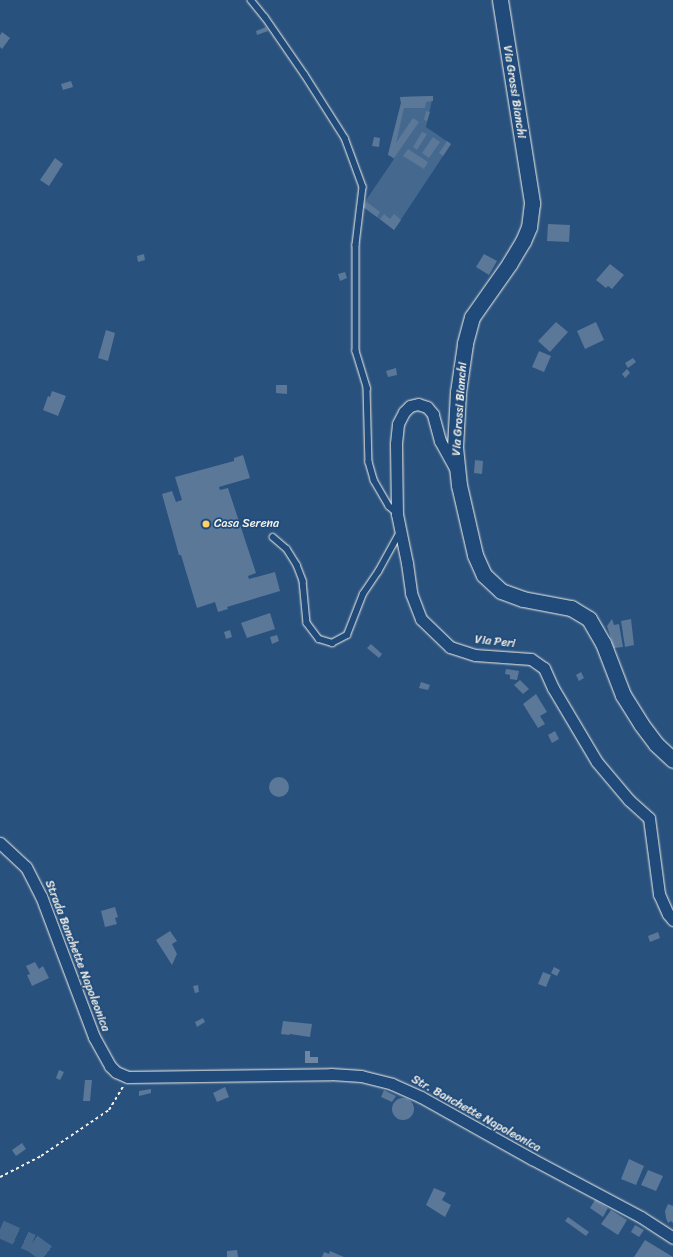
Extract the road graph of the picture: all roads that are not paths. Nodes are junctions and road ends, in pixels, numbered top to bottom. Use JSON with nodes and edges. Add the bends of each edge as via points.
{"nodes":[{"id":1,"x":250,"y":0,"type":"edge"},
{"id":2,"x":500,"y":0,"type":"edge"},
{"id":3,"x":457,"y":470,"type":"junction"},
{"id":4,"x":397,"y":514,"type":"junction"},
{"id":5,"x":401,"y":530,"type":"junction"},
{"id":6,"x":273,"y":537,"type":"dead end"},
{"id":7,"x":673,"y":760,"type":"edge"},
{"id":8,"x":0,"y":843,"type":"edge"},
{"id":9,"x":673,"y":920,"type":"edge"},
{"id":10,"x":128,"y":1077,"type":"joint"},
{"id":11,"x":673,"y":1238,"type":"edge"}],
"edges":[{"from":1,"to":4,"type":"lane","via":[[306,75],[345,138],[363,187],[356,245],[356,351],[367,388],[370,468],[389,506]]},
{"from":2,"to":3,"type":"main road","name":"Via Grossi Bianchi","via":[[532,203],[529,227],[523,241],[472,317],[458,392],[455,447]]},
{"from":3,"to":4,"type":"street","name":"Via Peri","via":[[440,441],[433,414],[428,407],[418,404],[410,406],[398,424]]},
{"from":3,"to":7,"type":"main road","name":"Via Grossi Bianchi","via":[[475,555],[484,574],[501,591],[523,599],[571,608],[589,619],[603,643],[623,695],[648,734]]},
{"from":4,"to":5,"type":"street","name":"Via Peri"},
{"from":5,"to":6,"type":"lane","via":[[363,594],[347,634],[332,643],[319,639],[307,623],[303,581],[297,564],[287,549]]},
{"from":5,"to":9,"type":"street","name":"Via Peri","via":[[410,593],[421,619],[450,646],[476,655],[531,660],[544,668],[597,762],[629,800],[649,818],[659,894]]},
{"from":8,"to":10,"type":"street","name":"Strada Banchette Napoleonica","via":[[26,867],[41,896],[98,1044],[110,1066]]},
{"from":10,"to":11,"type":"street","name":"Str. Banchette Napoleonica","via":[[331,1074],[361,1076],[392,1084],[421,1096]]}]}
